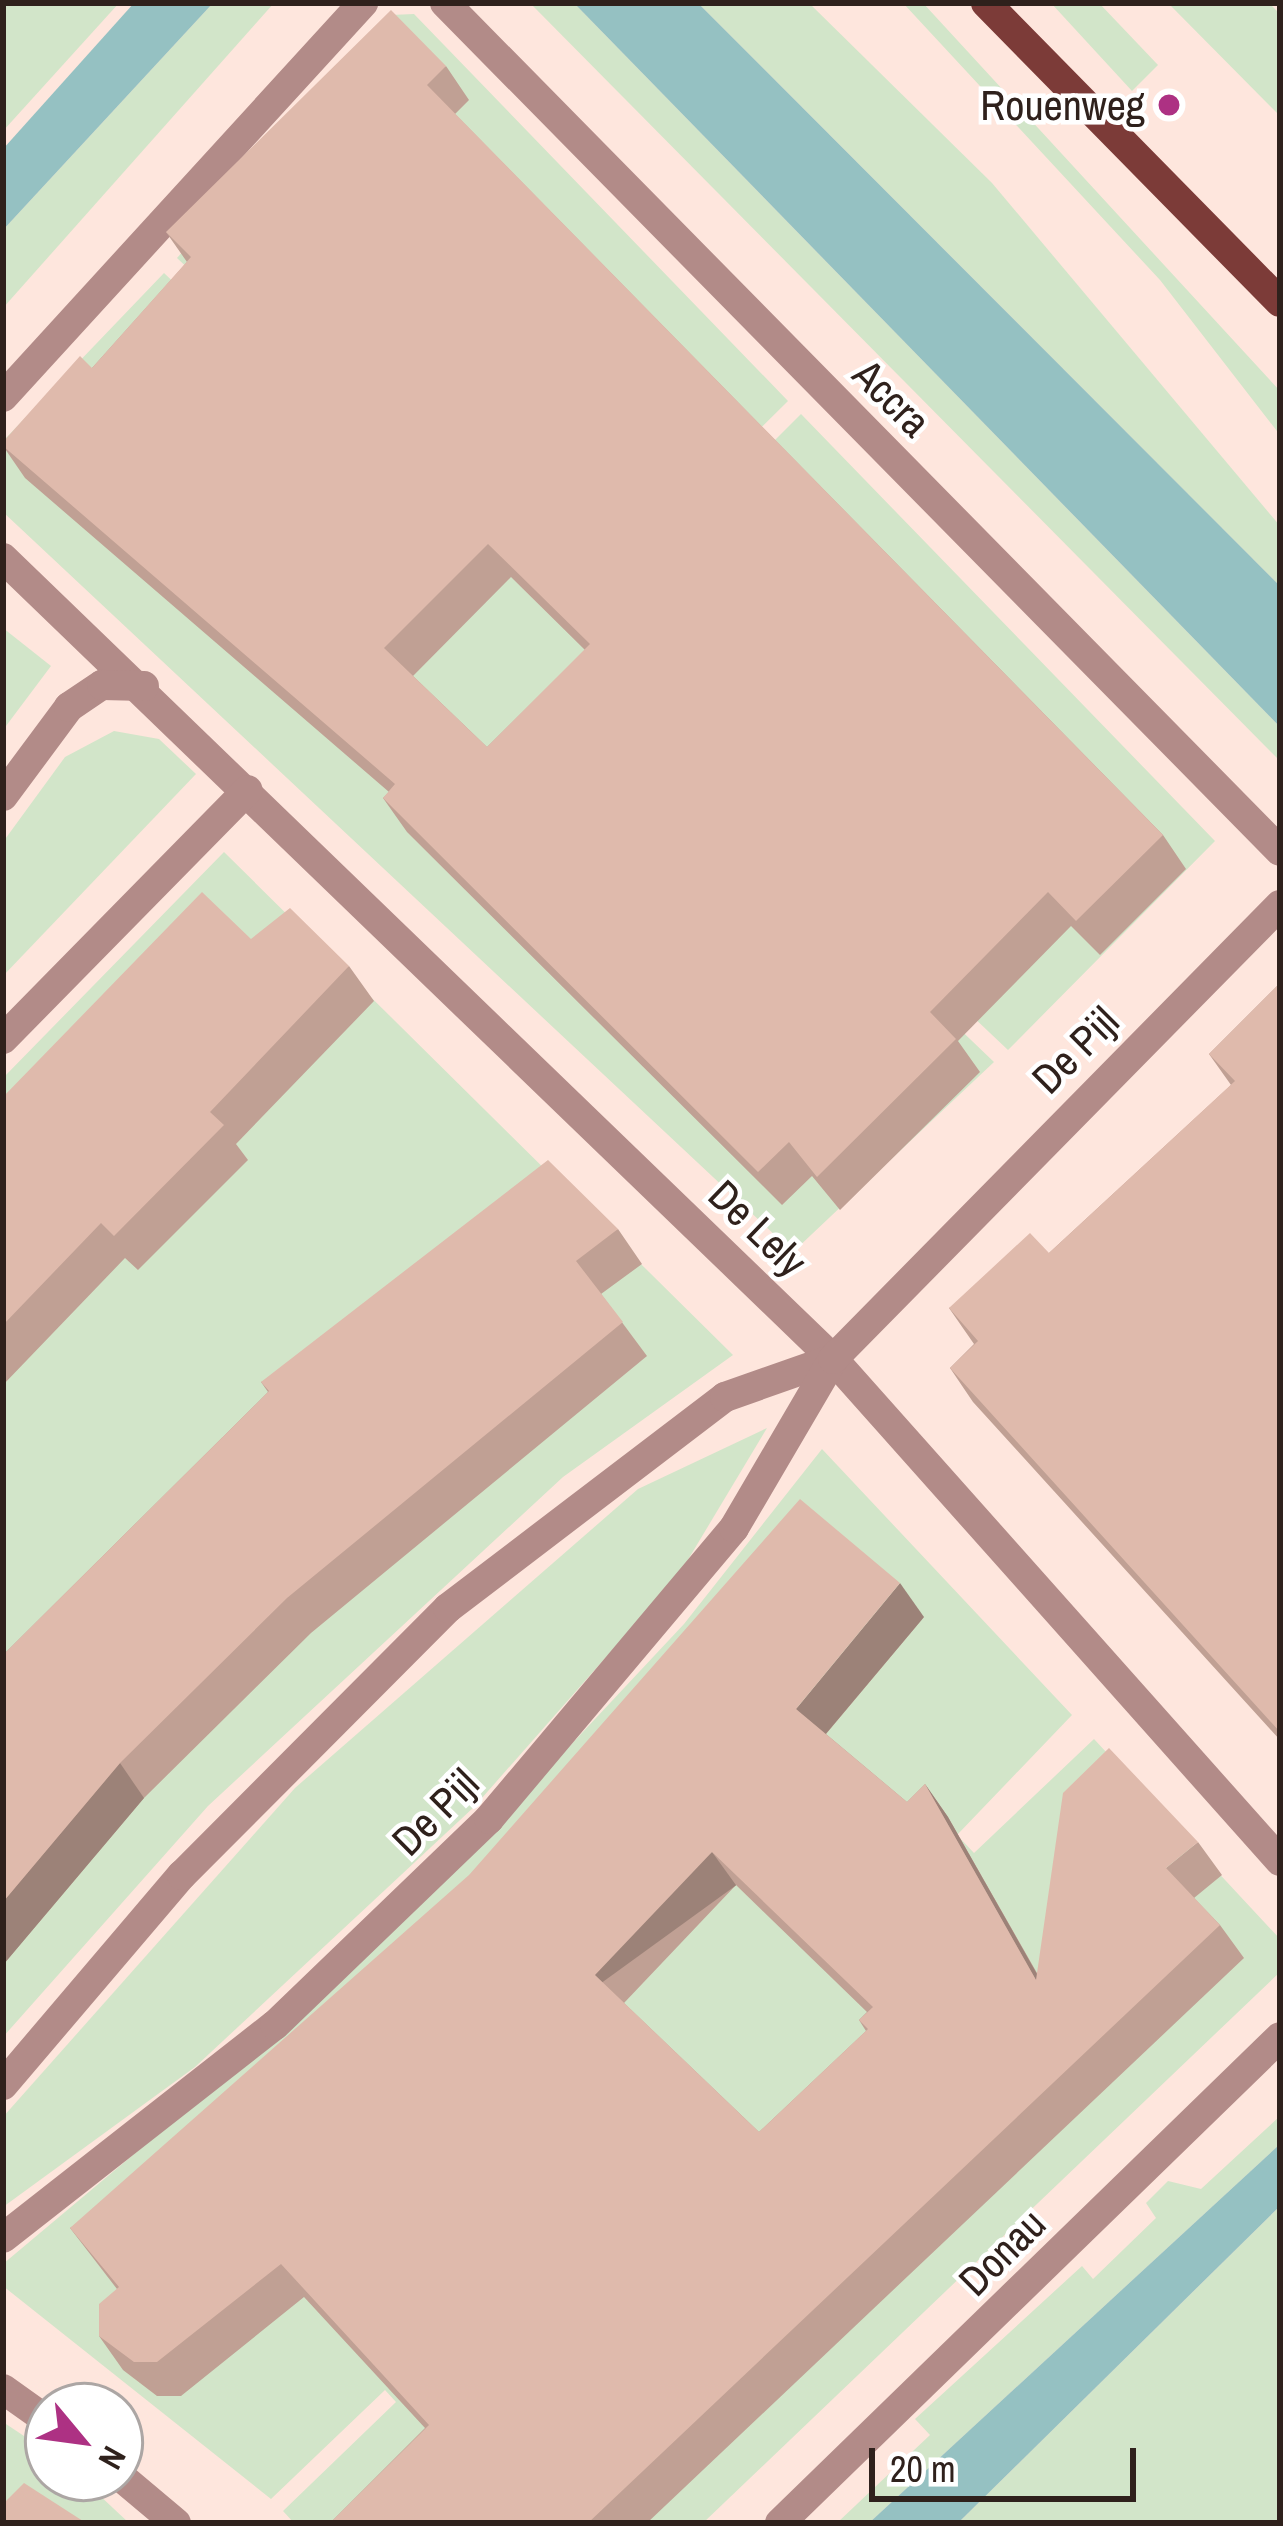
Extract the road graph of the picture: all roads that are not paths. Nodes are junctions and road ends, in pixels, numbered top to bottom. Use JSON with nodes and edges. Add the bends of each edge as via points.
{"nodes":[{"id":1,"x":364,"y":3,"type":"edge"},
{"id":2,"x":445,"y":3,"type":"edge"},
{"id":3,"x":986,"y":3,"type":"edge"},
{"id":4,"x":1280,"y":302,"type":"edge"},
{"id":5,"x":3,"y":398,"type":"edge"},
{"id":6,"x":3,"y":558,"type":"edge"},
{"id":7,"x":144,"y":686,"type":"junction"},
{"id":8,"x":248,"y":790,"type":"junction"},
{"id":9,"x":3,"y":796,"type":"edge"},
{"id":10,"x":1280,"y":851,"type":"edge"},
{"id":11,"x":1280,"y":905,"type":"edge"},
{"id":12,"x":3,"y":1039,"type":"edge"},
{"id":13,"x":833,"y":1359,"type":"junction"},
{"id":14,"x":1280,"y":1861,"type":"edge"},
{"id":15,"x":1280,"y":2036,"type":"edge"},
{"id":16,"x":3,"y":2085,"type":"edge"},
{"id":17,"x":3,"y":2238,"type":"edge"},
{"id":18,"x":144,"y":2496,"type":"edge"},
{"id":19,"x":176,"y":2523,"type":"edge"},
{"id":20,"x":780,"y":2523,"type":"edge"}],
"edges":[{"from":1,"to":5,"type":"street"},
{"from":2,"to":10,"type":"street","name":"Accra"},
{"from":3,"to":4,"type":"main road"},
{"from":6,"to":7,"type":"street"},
{"from":7,"to":8,"type":"street","name":"De Lely"},
{"from":7,"to":9,"type":"street","via":[[102,685],[69,707]]},
{"from":8,"to":12,"type":"street"},
{"from":8,"to":13,"type":"street","name":"De Lely"},
{"from":11,"to":13,"type":"street","name":"De Pijl"},
{"from":13,"to":14,"type":"street","name":"De Lely"},
{"from":13,"to":16,"type":"street","name":"De Pijl","via":[[725,1397],[448,1608],[214,1841]]},
{"from":13,"to":17,"type":"street","name":"De Pijl","via":[[734,1528],[489,1819],[274,2025]]},
{"from":15,"to":20,"type":"street","name":"Donau"},
{"from":18,"to":19,"type":"street"}]}
